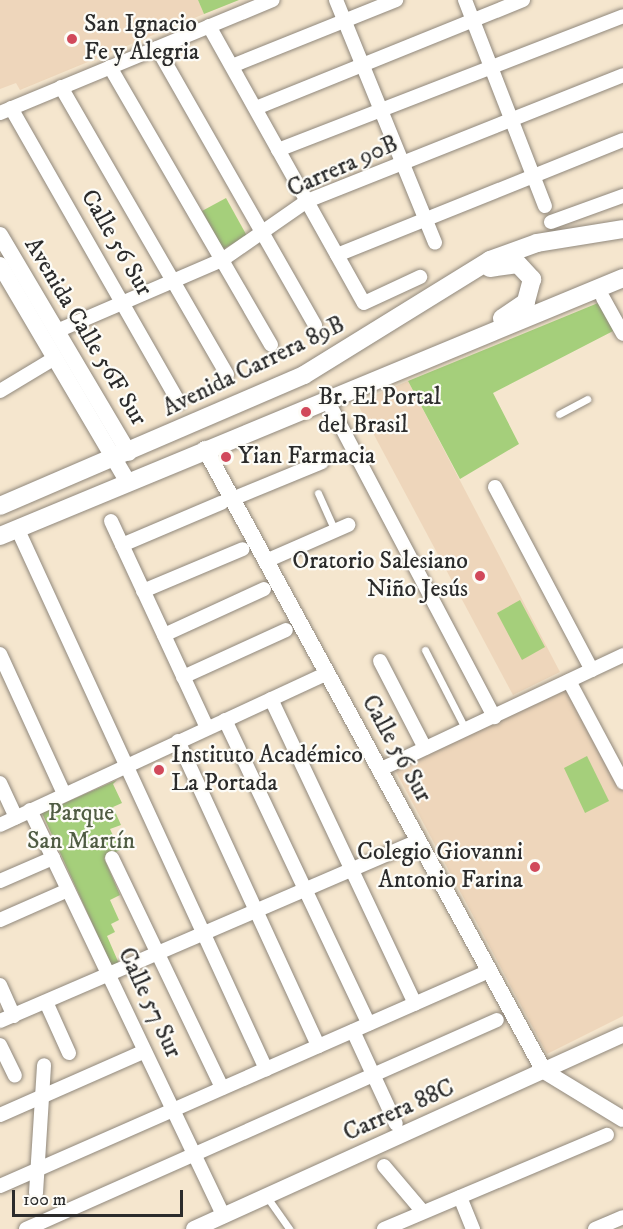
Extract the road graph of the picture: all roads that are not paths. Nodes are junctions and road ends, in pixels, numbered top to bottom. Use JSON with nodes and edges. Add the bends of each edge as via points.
{"nodes":[{"id":1,"x":273,"y":0,"type":"edge"},
{"id":2,"x":336,"y":0,"type":"edge"},
{"id":3,"x":396,"y":0,"type":"edge"},
{"id":4,"x":465,"y":0,"type":"edge"},
{"id":5,"x":523,"y":0,"type":"edge"},
{"id":6,"x":623,"y":16,"type":"edge"},
{"id":7,"x":473,"y":20,"type":"junction"},
{"id":8,"x":345,"y":21,"type":"junction"},
{"id":9,"x":209,"y":26,"type":"junction"},
{"id":10,"x":157,"y":48,"type":"junction"},
{"id":11,"x":363,"y":65,"type":"junction"},
{"id":12,"x":232,"y":66,"type":"junction"},
{"id":13,"x":110,"y":67,"type":"junction"},
{"id":14,"x":491,"y":67,"type":"junction"},
{"id":15,"x":623,"y":75,"type":"edge"},
{"id":16,"x":61,"y":87,"type":"junction"},
{"id":17,"x":256,"y":108,"type":"junction"},
{"id":18,"x":6,"y":110,"type":"edge"},
{"id":19,"x":381,"y":110,"type":"junction"},
{"id":20,"x":512,"y":120,"type":"junction"},
{"id":21,"x":623,"y":140,"type":"edge"},
{"id":22,"x":278,"y":150,"type":"junction"},
{"id":23,"x":403,"y":165,"type":"junction"},
{"id":24,"x":533,"y":176,"type":"junction"},
{"id":25,"x":623,"y":196,"type":"edge"},
{"id":26,"x":307,"y":201,"type":"junction"},
{"id":27,"x":545,"y":206,"type":"dead end"},
{"id":28,"x":425,"y":219,"type":"junction"},
{"id":29,"x":551,"y":222,"type":"dead end"},
{"id":30,"x":623,"y":229,"type":"edge"},
{"id":31,"x":262,"y":232,"type":"junction"},
{"id":32,"x":0,"y":235,"type":"edge"},
{"id":33,"x":435,"y":243,"type":"dead end"},
{"id":34,"x":337,"y":255,"type":"junction"},
{"id":35,"x":222,"y":260,"type":"junction"},
{"id":36,"x":0,"y":265,"type":"edge"},
{"id":37,"x":420,"y":277,"type":"dead end"},
{"id":38,"x":623,"y":278,"type":"edge"},
{"id":39,"x":173,"y":281,"type":"junction"},
{"id":40,"x":433,"y":296,"type":"junction"},
{"id":41,"x":603,"y":298,"type":"dead end"},
{"id":42,"x":123,"y":303,"type":"junction"},
{"id":43,"x":315,"y":325,"type":"dead end"},
{"id":44,"x":57,"y":331,"type":"junction"},
{"id":45,"x":623,"y":334,"type":"edge"},
{"id":46,"x":271,"y":345,"type":"dead end"},
{"id":47,"x":454,"y":347,"type":"junction"},
{"id":48,"x":55,"y":358,"type":"junction"},
{"id":49,"x":227,"y":375,"type":"dead end"},
{"id":50,"x":0,"y":391,"type":"edge"},
{"id":51,"x":326,"y":398,"type":"junction"},
{"id":52,"x":587,"y":399,"type":"dead end"},
{"id":53,"x":179,"y":402,"type":"dead end"},
{"id":54,"x":559,"y":414,"type":"dead end"},
{"id":55,"x":205,"y":449,"type":"junction"},
{"id":56,"x":122,"y":456,"type":"junction"},
{"id":57,"x":322,"y":462,"type":"dead end"},
{"id":58,"x":128,"y":482,"type":"junction"},
{"id":59,"x":495,"y":487,"type":"dead end"},
{"id":60,"x":318,"y":493,"type":"dead end"},
{"id":61,"x":226,"y":501,"type":"junction"},
{"id":62,"x":0,"y":506,"type":"edge"},
{"id":63,"x":111,"y":521,"type":"dead end"},
{"id":64,"x":17,"y":528,"type":"junction"},
{"id":65,"x":342,"y":528,"type":"joint"},
{"id":66,"x":0,"y":536,"type":"edge"},
{"id":67,"x":122,"y":545,"type":"junction"},
{"id":68,"x":243,"y":549,"type":"dead end"},
{"id":69,"x":266,"y":561,"type":"junction"},
{"id":70,"x":264,"y":588,"type":"dead end"},
{"id":71,"x":143,"y":591,"type":"junction"},
{"id":72,"x":285,"y":630,"type":"dead end"},
{"id":73,"x":164,"y":635,"type":"junction"},
{"id":74,"x":425,"y":650,"type":"dead end"},
{"id":75,"x":0,"y":654,"type":"edge"},
{"id":76,"x":623,"y":655,"type":"edge"},
{"id":77,"x":380,"y":661,"type":"dead end"},
{"id":78,"x":592,"y":670,"type":"junction"},
{"id":79,"x":327,"y":673,"type":"junction"},
{"id":80,"x":183,"y":677,"type":"junction"},
{"id":81,"x":569,"y":681,"type":"junction"},
{"id":82,"x":271,"y":699,"type":"junction"},
{"id":83,"x":494,"y":717,"type":"junction"},
{"id":84,"x":225,"y":720,"type":"junction"},
{"id":85,"x":207,"y":728,"type":"junction"},
{"id":86,"x":466,"y":730,"type":"junction"},
{"id":87,"x":178,"y":741,"type":"junction"},
{"id":88,"x":426,"y":748,"type":"junction"},
{"id":89,"x":126,"y":765,"type":"junction"},
{"id":90,"x":379,"y":770,"type":"junction"},
{"id":91,"x":623,"y":782,"type":"edge"},
{"id":92,"x":0,"y":783,"type":"edge"},
{"id":93,"x":64,"y":794,"type":"junction"},
{"id":94,"x":30,"y":810,"type":"junction"},
{"id":95,"x":16,"y":817,"type":"junction"},
{"id":96,"x":0,"y":825,"type":"edge"},
{"id":97,"x":418,"y":841,"type":"junction"},
{"id":98,"x":53,"y":858,"type":"junction"},
{"id":99,"x":112,"y":858,"type":"dead end"},
{"id":100,"x":352,"y":870,"type":"junction"},
{"id":101,"x":0,"y":881,"type":"edge"},
{"id":102,"x":68,"y":890,"type":"junction"},
{"id":103,"x":306,"y":890,"type":"junction"},
{"id":104,"x":256,"y":912,"type":"junction"},
{"id":105,"x":0,"y":920,"type":"edge"},
{"id":106,"x":204,"y":934,"type":"junction"},
{"id":107,"x":158,"y":955,"type":"junction"},
{"id":108,"x":489,"y":971,"type":"junction"},
{"id":109,"x":110,"y":976,"type":"junction"},
{"id":110,"x":0,"y":985,"type":"edge"},
{"id":111,"x":46,"y":1002,"type":"junction"},
{"id":112,"x":415,"y":1004,"type":"junction"},
{"id":113,"x":14,"y":1016,"type":"junction"},
{"id":114,"x":497,"y":1020,"type":"dead end"},
{"id":115,"x":0,"y":1021,"type":"edge"},
{"id":116,"x":369,"y":1024,"type":"junction"},
{"id":117,"x":353,"y":1031,"type":"junction"},
{"id":118,"x":623,"y":1034,"type":"edge"},
{"id":119,"x":0,"y":1045,"type":"edge"},
{"id":120,"x":318,"y":1046,"type":"junction"},
{"id":121,"x":145,"y":1051,"type":"junction"},
{"id":122,"x":69,"y":1053,"type":"dead end"},
{"id":123,"x":44,"y":1065,"type":"dead end"},
{"id":124,"x":266,"y":1069,"type":"junction"},
{"id":125,"x":544,"y":1071,"type":"junction"},
{"id":126,"x":374,"y":1075,"type":"junction"},
{"id":127,"x":15,"y":1076,"type":"dead end"},
{"id":128,"x":222,"y":1088,"type":"junction"},
{"id":129,"x":42,"y":1096,"type":"junction"},
{"id":130,"x":173,"y":1110,"type":"junction"},
{"id":131,"x":0,"y":1115,"type":"edge"},
{"id":132,"x":623,"y":1119,"type":"edge"},
{"id":133,"x":396,"y":1124,"type":"dead end"},
{"id":134,"x":607,"y":1135,"type":"dead end"},
{"id":135,"x":195,"y":1156,"type":"junction"},
{"id":136,"x":384,"y":1166,"type":"dead end"},
{"id":137,"x":37,"y":1170,"type":"junction"},
{"id":138,"x":0,"y":1186,"type":"edge"},
{"id":139,"x":36,"y":1193,"type":"dead end"},
{"id":140,"x":267,"y":1197,"type":"junction"},
{"id":141,"x":460,"y":1197,"type":"junction"},
{"id":142,"x":423,"y":1212,"type":"junction"},
{"id":143,"x":224,"y":1216,"type":"junction"},
{"id":144,"x":623,"y":1217,"type":"edge"},
{"id":145,"x":203,"y":1227,"type":"edge"},
{"id":146,"x":29,"y":1228,"type":"edge"},
{"id":147,"x":289,"y":1229,"type":"edge"},
{"id":148,"x":384,"y":1229,"type":"edge"},
{"id":149,"x":473,"y":1229,"type":"edge"},
{"id":150,"x":594,"y":1229,"type":"edge"}],
"edges":[{"from":1,"to":9,"type":"street"},
{"from":2,"to":8,"type":"street"},
{"from":3,"to":8,"type":"street"},
{"from":4,"to":7,"type":"street"},
{"from":5,"to":7,"type":"street"},
{"from":6,"to":14,"type":"street"},
{"from":7,"to":11,"type":"street"},
{"from":7,"to":14,"type":"street"},
{"from":8,"to":11,"type":"street"},
{"from":8,"to":12,"type":"street"},
{"from":9,"to":10,"type":"street"},
{"from":9,"to":12,"type":"street"},
{"from":10,"to":13,"type":"street"},
{"from":10,"to":31,"type":"street"},
{"from":11,"to":17,"type":"street"},
{"from":11,"to":19,"type":"street"},
{"from":12,"to":17,"type":"street"},
{"from":13,"to":16,"type":"street"},
{"from":13,"to":35,"type":"street"},
{"from":14,"to":19,"type":"street"},
{"from":14,"to":20,"type":"street"},
{"from":15,"to":20,"type":"street","name":"Carrera 90B"},
{"from":16,"to":18,"type":"street"},
{"from":16,"to":39,"type":"street"},
{"from":17,"to":22,"type":"street"},
{"from":18,"to":42,"type":"street","name":"Calle 56 Sur"},
{"from":19,"to":22,"type":"street"},
{"from":19,"to":23,"type":"street"},
{"from":20,"to":23,"type":"street","name":"Carrera 90B"},
{"from":20,"to":24,"type":"street"},
{"from":21,"to":24,"type":"street"},
{"from":22,"to":26,"type":"street"},
{"from":23,"to":26,"type":"street","name":"Carrera 90B"},
{"from":23,"to":28,"type":"street"},
{"from":24,"to":27,"type":"street"},
{"from":24,"to":28,"type":"street"},
{"from":25,"to":29,"type":"street"},
{"from":26,"to":31,"type":"street","name":"Carrera 90B"},
{"from":26,"to":34,"type":"street"},
{"from":28,"to":33,"type":"street"},
{"from":28,"to":34,"type":"street"},
{"from":30,"to":40,"type":"main road","name":"Avenida Carrera 89B","via":[[524,246],[482,264]]},
{"from":31,"to":35,"type":"street","name":"Carrera 90B"},
{"from":31,"to":43,"type":"street"},
{"from":32,"to":44,"type":"street","name":"Avenida Calle 56F Sur"},
{"from":34,"to":37,"type":"street","via":[[364,303]]},
{"from":35,"to":39,"type":"street","name":"Carrera 90B"},
{"from":35,"to":46,"type":"street"},
{"from":36,"to":48,"type":"street","name":"Avenida Calle 56F Sur"},
{"from":38,"to":47,"type":"main road"},
{"from":39,"to":42,"type":"street","name":"Carrera 90B"},
{"from":39,"to":49,"type":"street"},
{"from":40,"to":47,"type":"main road","via":[[505,264],[518,264],[530,274],[530,296],[520,308]]},
{"from":40,"to":56,"type":"main road","name":"Avenida Carrera 89B","via":[[304,375]]},
{"from":41,"to":45,"type":"street"},
{"from":42,"to":44,"type":"street","name":"Carrera 90B"},
{"from":42,"to":53,"type":"street","name":"Calle 56 Sur"},
{"from":44,"to":56,"type":"street","name":"Avenida Calle 56F Sur"},
{"from":47,"to":51,"type":"main road"},
{"from":48,"to":50,"type":"street"},
{"from":48,"to":56,"type":"street","name":"Avenida Calle 56F Sur"},
{"from":51,"to":55,"type":"main road"},
{"from":51,"to":83,"type":"street"},
{"from":52,"to":54,"type":"lane"},
{"from":55,"to":58,"type":"main road"},
{"from":55,"to":61,"type":"street","name":"Calle 56 Sur"},
{"from":56,"to":58,"type":"street","name":"Avenida Calle 56F Sur"},
{"from":56,"to":62,"type":"main road","name":"Avenida Carrera 89B"},
{"from":57,"to":61,"type":"street"},
{"from":58,"to":64,"type":"main road"},
{"from":59,"to":78,"type":"street"},
{"from":60,"to":65,"type":"lane"},
{"from":61,"to":67,"type":"street"},
{"from":61,"to":69,"type":"street","name":"Calle 56 Sur"},
{"from":63,"to":67,"type":"street"},
{"from":64,"to":66,"type":"main road"},
{"from":64,"to":89,"type":"street"},
{"from":65,"to":69,"type":"street"},
{"from":67,"to":71,"type":"street"},
{"from":68,"to":71,"type":"street"},
{"from":69,"to":79,"type":"street","name":"Calle 56 Sur"},
{"from":70,"to":73,"type":"street"},
{"from":71,"to":73,"type":"street"},
{"from":72,"to":80,"type":"street"},
{"from":73,"to":80,"type":"street"},
{"from":74,"to":86,"type":"lane"},
{"from":75,"to":93,"type":"street"},
{"from":76,"to":78,"type":"street"},
{"from":77,"to":88,"type":"street"},
{"from":78,"to":81,"type":"street"},
{"from":79,"to":82,"type":"street"},
{"from":79,"to":90,"type":"street","name":"Calle 56 Sur"},
{"from":80,"to":85,"type":"street"},
{"from":81,"to":83,"type":"street"},
{"from":81,"to":91,"type":"street"},
{"from":82,"to":84,"type":"street"},
{"from":82,"to":100,"type":"street"},
{"from":83,"to":86,"type":"street"},
{"from":84,"to":85,"type":"street"},
{"from":84,"to":103,"type":"street"},
{"from":85,"to":87,"type":"street"},
{"from":86,"to":88,"type":"street"},
{"from":87,"to":89,"type":"street"},
{"from":87,"to":104,"type":"street"},
{"from":88,"to":90,"type":"street"},
{"from":89,"to":93,"type":"street"},
{"from":89,"to":106,"type":"street"},
{"from":90,"to":97,"type":"street","name":"Calle 56 Sur"},
{"from":92,"to":95,"type":"street"},
{"from":93,"to":94,"type":"street"},
{"from":94,"to":95,"type":"street"},
{"from":94,"to":98,"type":"street","name":"Calle 57 Sur"},
{"from":95,"to":96,"type":"street"},
{"from":97,"to":100,"type":"street"},
{"from":97,"to":108,"type":"street","name":"Calle 56 Sur"},
{"from":98,"to":101,"type":"street"},
{"from":98,"to":102,"type":"street","name":"Calle 57 Sur"},
{"from":99,"to":107,"type":"street"},
{"from":100,"to":103,"type":"street"},
{"from":100,"to":112,"type":"street"},
{"from":102,"to":105,"type":"street"},
{"from":102,"to":109,"type":"street","name":"Calle 57 Sur"},
{"from":103,"to":104,"type":"street"},
{"from":103,"to":116,"type":"street"},
{"from":104,"to":106,"type":"street"},
{"from":104,"to":120,"type":"street"},
{"from":106,"to":107,"type":"street"},
{"from":106,"to":124,"type":"street"},
{"from":107,"to":109,"type":"street"},
{"from":107,"to":128,"type":"street"},
{"from":108,"to":112,"type":"street"},
{"from":108,"to":125,"type":"street","name":"Calle 56 Sur"},
{"from":109,"to":111,"type":"street"},
{"from":109,"to":121,"type":"street","name":"Calle 57 Sur"},
{"from":110,"to":113,"type":"street"},
{"from":111,"to":113,"type":"street"},
{"from":111,"to":122,"type":"street"},
{"from":112,"to":116,"type":"street"},
{"from":113,"to":115,"type":"street"},
{"from":114,"to":126,"type":"street"},
{"from":116,"to":117,"type":"street"},
{"from":117,"to":120,"type":"street"},
{"from":117,"to":126,"type":"street"},
{"from":118,"to":125,"type":"street","name":"Carrera 88C"},
{"from":119,"to":127,"type":"street"},
{"from":120,"to":124,"type":"street"},
{"from":121,"to":129,"type":"street"},
{"from":121,"to":130,"type":"street","name":"Calle 57 Sur"},
{"from":123,"to":129,"type":"street"},
{"from":124,"to":128,"type":"street"},
{"from":125,"to":132,"type":"street"},
{"from":125,"to":140,"type":"street","name":"Carrera 88C"},
{"from":126,"to":133,"type":"street"},
{"from":126,"to":135,"type":"street"},
{"from":128,"to":130,"type":"street"},
{"from":129,"to":131,"type":"street"},
{"from":129,"to":137,"type":"street"},
{"from":130,"to":135,"type":"street","name":"Calle 57 Sur"},
{"from":130,"to":137,"type":"street"},
{"from":134,"to":141,"type":"street"},
{"from":135,"to":143,"type":"street","name":"Calle 57 Sur"},
{"from":135,"to":146,"type":"street"},
{"from":136,"to":142,"type":"street"},
{"from":137,"to":138,"type":"street"},
{"from":137,"to":139,"type":"street"},
{"from":140,"to":143,"type":"street","name":"Carrera 88C"},
{"from":140,"to":147,"type":"lane"},
{"from":141,"to":142,"type":"street"},
{"from":141,"to":149,"type":"street"},
{"from":142,"to":148,"type":"street"},
{"from":143,"to":145,"type":"street","name":"Carrera 88C"},
{"from":144,"to":150,"type":"street"}]}
